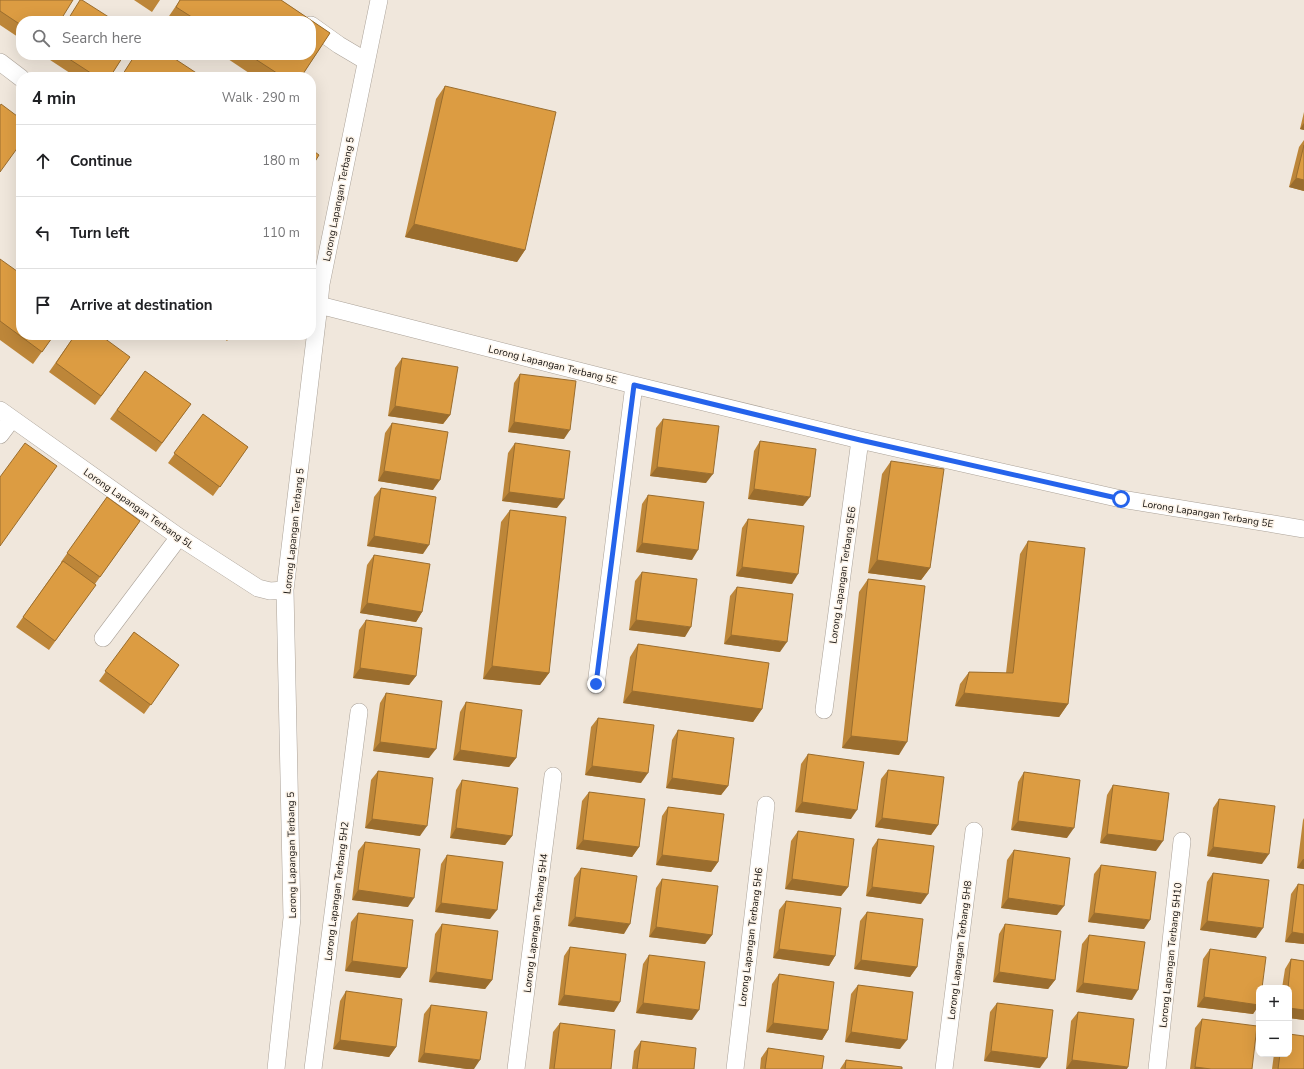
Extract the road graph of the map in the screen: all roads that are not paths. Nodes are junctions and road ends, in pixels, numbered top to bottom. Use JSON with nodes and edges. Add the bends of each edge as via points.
{"nodes":[{"id":1,"x":379,"y":0,"type":"edge"},
{"id":2,"x":316,"y":29,"type":"edge"},
{"id":3,"x":366,"y":61,"type":"junction"},
{"id":4,"x":0,"y":62,"type":"edge"},
{"id":5,"x":16,"y":74,"type":"edge"},
{"id":6,"x":316,"y":282,"type":"edge"},
{"id":7,"x":319,"y":305,"type":"junction"},
{"id":8,"x":316,"y":330,"type":"edge"},
{"id":9,"x":315,"y":340,"type":"edge"},
{"id":10,"x":634,"y":385,"type":"junction"},
{"id":11,"x":6,"y":415,"type":"edge"},
{"id":12,"x":0,"y":435,"type":"edge"},
{"id":13,"x":860,"y":440,"type":"junction"},
{"id":14,"x":1304,"y":529,"type":"edge"},
{"id":15,"x":179,"y":537,"type":"junction"},
{"id":16,"x":285,"y":590,"type":"junction"},
{"id":17,"x":103,"y":638,"type":"dead end"},
{"id":18,"x":596,"y":684,"type":"dead end"},
{"id":19,"x":824,"y":710,"type":"dead end"},
{"id":20,"x":359,"y":712,"type":"dead end"},
{"id":21,"x":553,"y":776,"type":"dead end"},
{"id":22,"x":766,"y":805,"type":"dead end"},
{"id":23,"x":974,"y":831,"type":"dead end"},
{"id":24,"x":1182,"y":841,"type":"dead end"},
{"id":25,"x":276,"y":1069,"type":"edge"},
{"id":26,"x":313,"y":1069,"type":"edge"},
{"id":27,"x":516,"y":1069,"type":"edge"},
{"id":28,"x":735,"y":1069,"type":"edge"},
{"id":29,"x":944,"y":1069,"type":"edge"},
{"id":30,"x":1157,"y":1069,"type":"edge"}],
"edges":[{"from":1,"to":3,"type":"street","name":"Lorong Lapangan Terbang 5"},
{"from":2,"to":3,"type":"street"},
{"from":3,"to":6,"type":"street","name":"Lorong Lapangan Terbang 5"},
{"from":4,"to":5,"type":"street"},
{"from":6,"to":7,"type":"street","name":"Lorong Lapangan Terbang 5"},
{"from":7,"to":8,"type":"street","name":"Lorong Lapangan Terbang 5"},
{"from":7,"to":10,"type":"street","name":"Lorong Lapangan Terbang 5E"},
{"from":9,"to":16,"type":"street","name":"Lorong Lapangan Terbang 5"},
{"from":10,"to":13,"type":"street","name":"Lorong Lapangan Terbang 5E"},
{"from":10,"to":18,"type":"street"},
{"from":11,"to":12,"type":"street"},
{"from":11,"to":15,"type":"street","name":"Lorong Lapangan Terbang 5L"},
{"from":13,"to":14,"type":"street","name":"Lorong Lapangan Terbang 5E","via":[[1121,499]]},
{"from":13,"to":19,"type":"street","name":"Lorong Lapangan Terbang 5E6"},
{"from":15,"to":16,"type":"street","name":"Lorong Lapangan Terbang 5L","via":[[258,588],[270,591]]},
{"from":15,"to":17,"type":"street"},
{"from":16,"to":25,"type":"street","name":"Lorong Lapangan Terbang 5","via":[[292,918]]},
{"from":20,"to":26,"type":"street","name":"Lorong Lapangan Terbang 5H2"},
{"from":21,"to":27,"type":"street","name":"Lorong Lapangan Terbang 5H4"},
{"from":22,"to":28,"type":"street","name":"Lorong Lapangan Terbang 5H6"},
{"from":23,"to":29,"type":"street","name":"Lorong Lapangan Terbang 5H8"},
{"from":24,"to":30,"type":"street","name":"Lorong Lapangan Terbang 5H10"}]}
